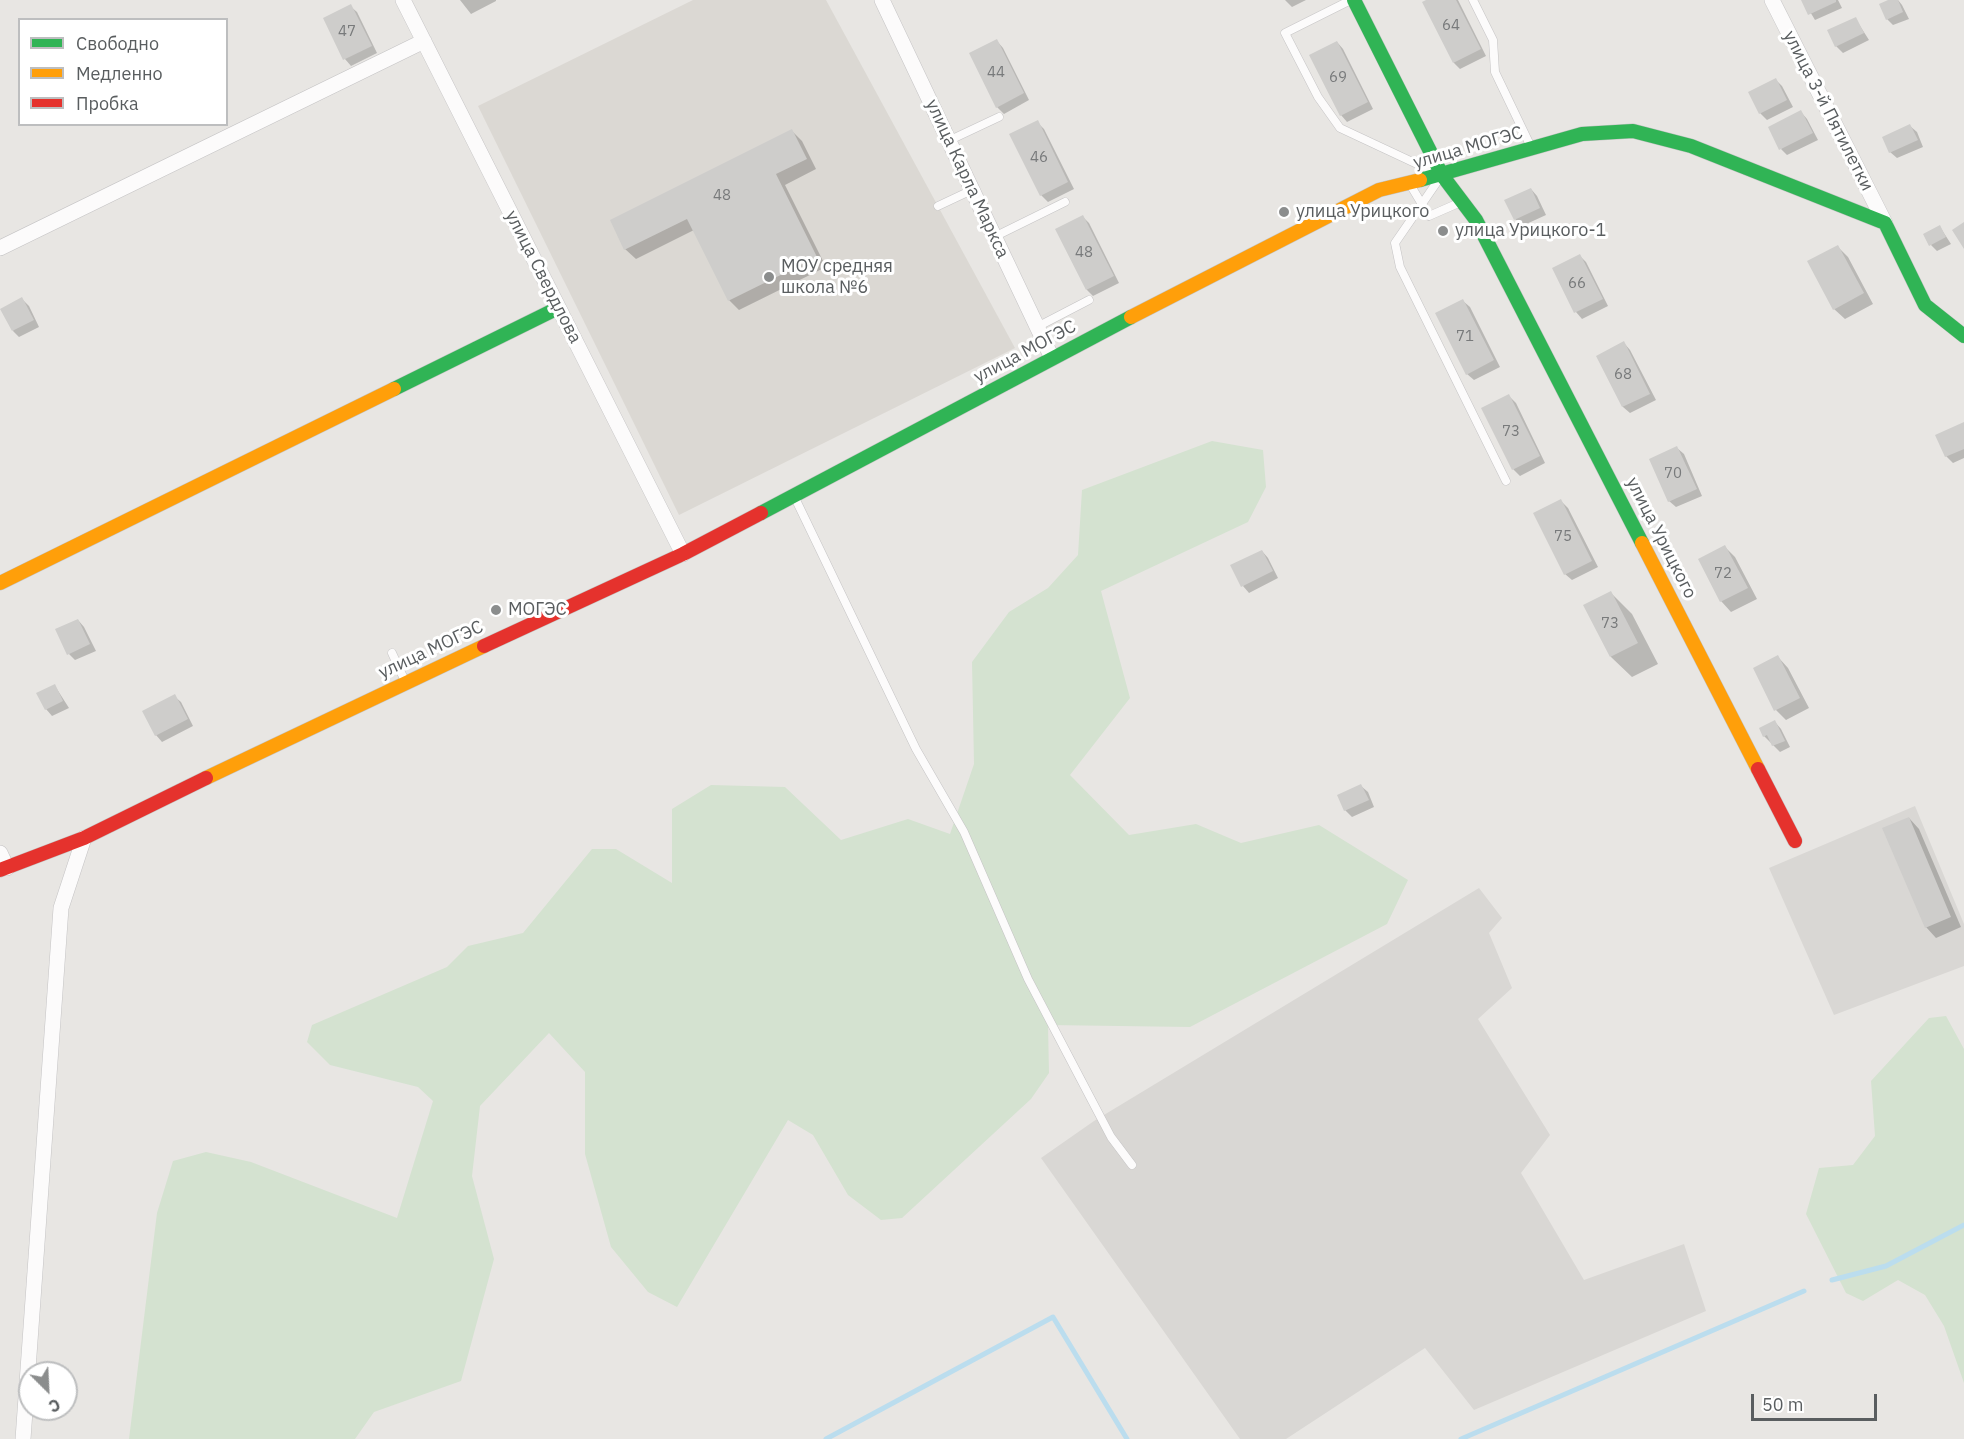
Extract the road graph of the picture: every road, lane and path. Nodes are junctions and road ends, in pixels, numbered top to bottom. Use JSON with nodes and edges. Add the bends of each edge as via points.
{"nodes":[{"id":1,"x":403,"y":0,"type":"edge"},
{"id":2,"x":882,"y":0,"type":"edge"},
{"id":3,"x":1352,"y":0,"type":"edge"},
{"id":4,"x":1473,"y":0,"type":"edge"},
{"id":5,"x":1772,"y":0,"type":"edge"},
{"id":6,"x":424,"y":41,"type":"junction"},
{"id":7,"x":999,"y":117,"type":"dead end"},
{"id":8,"x":948,"y":141,"type":"junction"},
{"id":9,"x":1532,"y":149,"type":"junction"},
{"id":10,"x":1442,"y":176,"type":"junction"},
{"id":11,"x":1409,"y":183,"type":"junction"},
{"id":12,"x":972,"y":190,"type":"junction"},
{"id":13,"x":1065,"y":202,"type":"dead end"},
{"id":14,"x":1462,"y":202,"type":"junction"},
{"id":15,"x":1421,"y":203,"type":"junction"},
{"id":16,"x":938,"y":206,"type":"dead end"},
{"id":17,"x":1885,"y":223,"type":"junction"},
{"id":18,"x":994,"y":237,"type":"junction"},
{"id":19,"x":0,"y":248,"type":"edge"},
{"id":20,"x":1089,"y":300,"type":"dead end"},
{"id":21,"x":558,"y":308,"type":"junction"},
{"id":22,"x":1037,"y":327,"type":"junction"},
{"id":23,"x":1964,"y":336,"type":"edge"},
{"id":24,"x":1052,"y":358,"type":"junction"},
{"id":25,"x":1506,"y":481,"type":"dead end"},
{"id":26,"x":794,"y":494,"type":"junction"},
{"id":27,"x":682,"y":554,"type":"junction"},
{"id":28,"x":0,"y":583,"type":"edge"},
{"id":29,"x":392,"y":653,"type":"dead end"},
{"id":30,"x":406,"y":681,"type":"junction"},
{"id":31,"x":84,"y":838,"type":"junction"},
{"id":32,"x":1795,"y":841,"type":"dead end"},
{"id":33,"x":0,"y":853,"type":"edge"},
{"id":34,"x":3,"y":869,"type":"edge"},
{"id":35,"x":1132,"y":1165,"type":"dead end"},
{"id":36,"x":23,"y":1439,"type":"edge"}],
"edges":[{"from":1,"to":6,"type":"street","name":"улица Свердлова"},
{"from":2,"to":8,"type":"street","name":"улица Карла Маркса"},
{"from":3,"to":10,"type":"street","name":"улица Урицкого"},
{"from":3,"to":10,"type":"lane","via":[[1285,33],[1318,97],[1340,128]]},
{"from":4,"to":9,"type":"lane","via":[[1493,40],[1495,72]]},
{"from":5,"to":17,"type":"street","name":"улица 3-й Пятилетки"},
{"from":6,"to":19,"type":"street"},
{"from":6,"to":21,"type":"street","name":"улица Свердлова"},
{"from":7,"to":8,"type":"lane"},
{"from":8,"to":12,"type":"street","name":"улица Карла Маркса"},
{"from":9,"to":10,"type":"street","name":"улица МОГЭС"},
{"from":9,"to":17,"type":"street","name":"улица МОГЭС","via":[[1582,134],[1634,131],[1691,146]]},
{"from":10,"to":11,"type":"street","name":"улица МОГЭС"},
{"from":10,"to":14,"type":"street","name":"улица Урицкого"},
{"from":10,"to":15,"type":"lane"},
{"from":11,"to":15,"type":"lane"},
{"from":11,"to":24,"type":"street","name":"улица МОГЭС","via":[[1379,190]]},
{"from":12,"to":16,"type":"lane"},
{"from":12,"to":18,"type":"street","name":"улица Карла Маркса"},
{"from":13,"to":18,"type":"lane"},
{"from":14,"to":15,"type":"lane","via":[[1429,216]]},
{"from":14,"to":32,"type":"street","name":"улица Урицкого","via":[[1476,220]]},
{"from":15,"to":25,"type":"lane","via":[[1395,243],[1400,267]]},
{"from":17,"to":23,"type":"street","via":[[1925,305]]},
{"from":18,"to":22,"type":"street","name":"улица Карла Маркса"},
{"from":20,"to":22,"type":"lane"},
{"from":21,"to":27,"type":"street","name":"улица Свердлова"},
{"from":21,"to":28,"type":"street"},
{"from":22,"to":24,"type":"street","name":"улица Карла Маркса"},
{"from":24,"to":26,"type":"street","name":"улица МОГЭС"},
{"from":26,"to":27,"type":"street","name":"улица МОГЭС"},
{"from":26,"to":35,"type":"lane","via":[[916,749],[964,832],[1028,979],[1111,1137]]},
{"from":27,"to":30,"type":"street","name":"улица МОГЭС"},
{"from":29,"to":30,"type":"lane"},
{"from":30,"to":31,"type":"street","name":"улица МОГЭС"},
{"from":31,"to":34,"type":"street","name":"улица МОГЭС"},
{"from":31,"to":36,"type":"street","via":[[61,908]]},
{"from":33,"to":34,"type":"street"}]}
